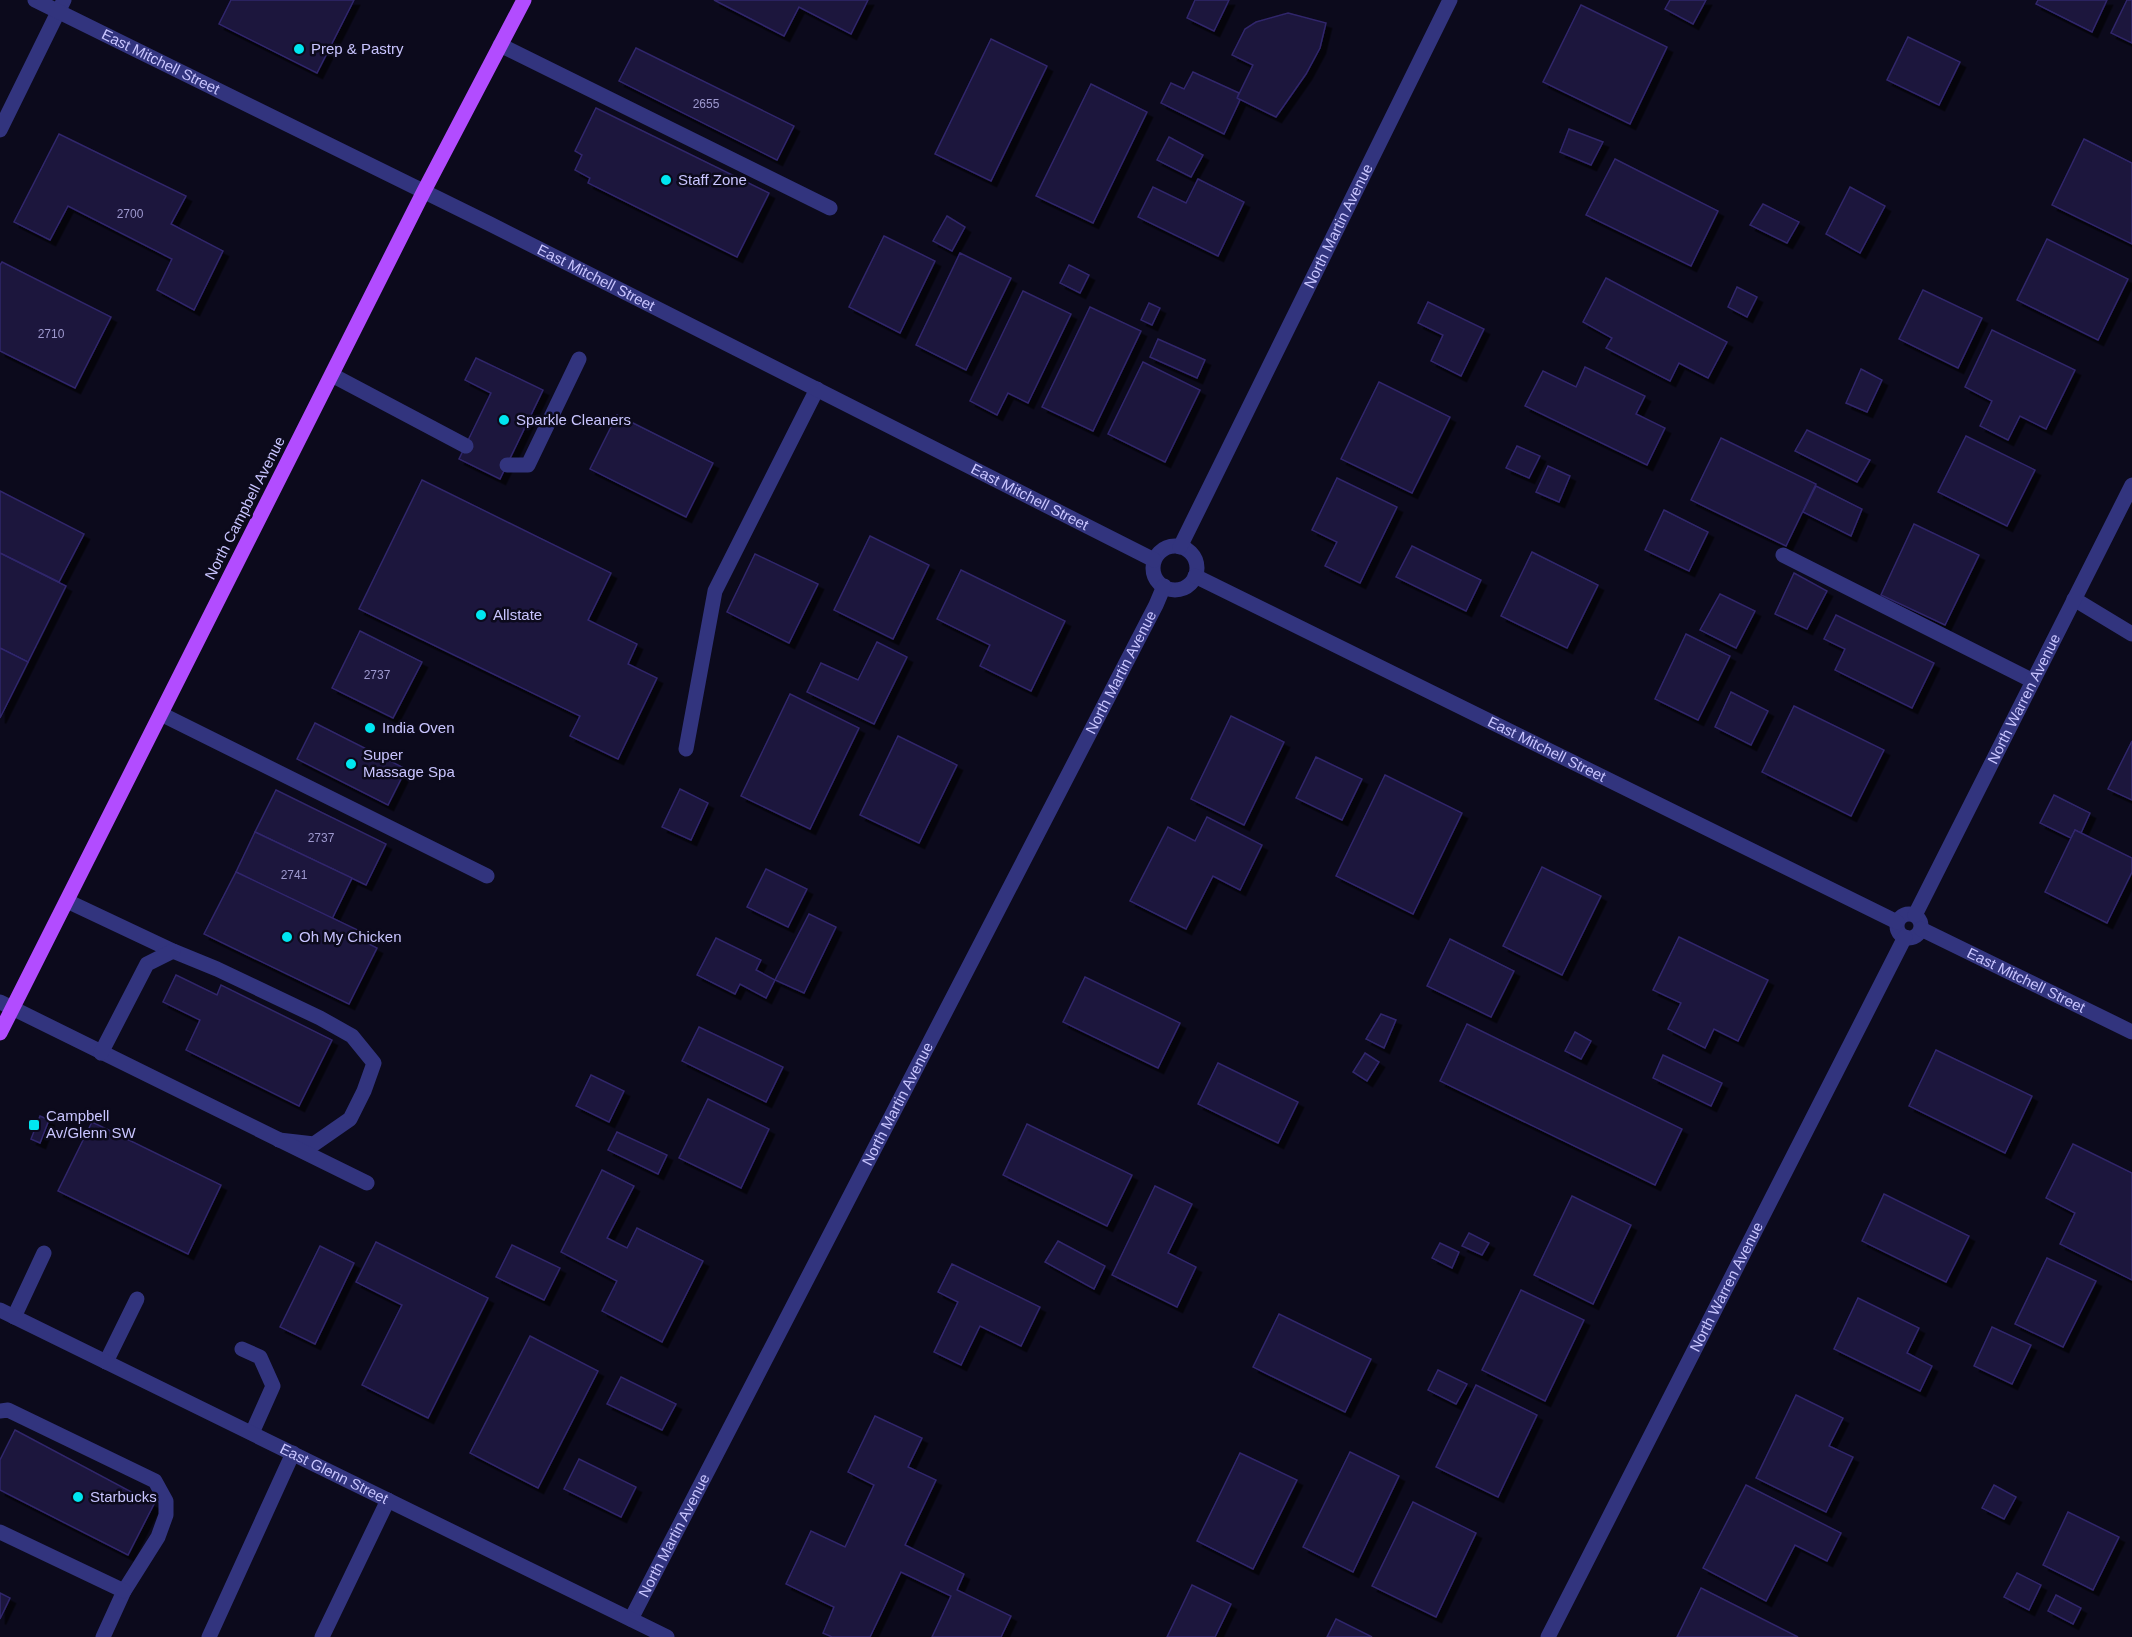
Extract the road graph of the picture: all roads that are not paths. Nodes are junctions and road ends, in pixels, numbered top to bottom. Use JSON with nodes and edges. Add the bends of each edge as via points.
{"nodes":[{"id":1,"x":35,"y":0,"type":"edge"},
{"id":2,"x":524,"y":0,"type":"edge"},
{"id":3,"x":1450,"y":0,"type":"edge"},
{"id":4,"x":62,"y":6,"type":"edge"},
{"id":5,"x":500,"y":45,"type":"junction"},
{"id":6,"x":0,"y":130,"type":"edge"},
{"id":7,"x":424,"y":191,"type":"junction"},
{"id":8,"x":830,"y":208,"type":"dead end"},
{"id":9,"x":579,"y":359,"type":"dead end"},
{"id":10,"x":332,"y":375,"type":"junction"},
{"id":11,"x":817,"y":389,"type":"junction"},
{"id":12,"x":466,"y":446,"type":"dead end"},
{"id":13,"x":507,"y":465,"type":"dead end"},
{"id":14,"x":2132,"y":485,"type":"edge"},
{"id":15,"x":1180,"y":547,"type":"junction"},
{"id":16,"x":1783,"y":555,"type":"dead end"},
{"id":17,"x":1154,"y":560,"type":"junction"},
{"id":18,"x":1195,"y":576,"type":"junction"},
{"id":19,"x":1164,"y":586,"type":"junction"},
{"id":20,"x":2074,"y":599,"type":"junction"},
{"id":21,"x":2132,"y":634,"type":"edge"},
{"id":22,"x":2033,"y":681,"type":"junction"},
{"id":23,"x":161,"y":714,"type":"junction"},
{"id":24,"x":686,"y":749,"type":"dead end"},
{"id":25,"x":487,"y":876,"type":"dead end"},
{"id":26,"x":67,"y":901,"type":"junction"},
{"id":27,"x":1897,"y":922,"type":"junction"},
{"id":28,"x":1918,"y":922,"type":"junction"},
{"id":29,"x":1905,"y":937,"type":"junction"},
{"id":30,"x":173,"y":951,"type":"junction"},
{"id":31,"x":6,"y":1005,"type":"edge"},
{"id":32,"x":2132,"y":1032,"type":"edge"},
{"id":33,"x":0,"y":1033,"type":"edge"},
{"id":34,"x":101,"y":1053,"type":"junction"},
{"id":35,"x":279,"y":1140,"type":"junction"},
{"id":36,"x":367,"y":1183,"type":"dead end"},
{"id":37,"x":44,"y":1253,"type":"dead end"},
{"id":38,"x":137,"y":1299,"type":"dead end"},
{"id":39,"x":7,"y":1314,"type":"edge"},
{"id":40,"x":242,"y":1349,"type":"dead end"},
{"id":41,"x":106,"y":1362,"type":"junction"},
{"id":42,"x":0,"y":1411,"type":"edge"},
{"id":43,"x":252,"y":1433,"type":"junction"},
{"id":44,"x":293,"y":1454,"type":"junction"},
{"id":45,"x":388,"y":1500,"type":"junction"},
{"id":46,"x":0,"y":1532,"type":"edge"},
{"id":47,"x":124,"y":1591,"type":"junction"},
{"id":48,"x":631,"y":1619,"type":"junction"},
{"id":49,"x":103,"y":1637,"type":"edge"},
{"id":50,"x":208,"y":1637,"type":"edge"},
{"id":51,"x":322,"y":1637,"type":"edge"},
{"id":52,"x":667,"y":1637,"type":"edge"},
{"id":53,"x":1548,"y":1637,"type":"edge"}],
"edges":[{"from":1,"to":4,"type":"street","name":"East Mitchell Street"},
{"from":2,"to":5,"type":"main road","name":"North Campbell Avenue"},
{"from":3,"to":15,"type":"street","name":"North Martin Avenue"},
{"from":4,"to":6,"type":"street"},
{"from":4,"to":7,"type":"street","name":"East Mitchell Street"},
{"from":5,"to":7,"type":"main road","name":"North Campbell Avenue"},
{"from":5,"to":8,"type":"street"},
{"from":7,"to":10,"type":"main road","name":"North Campbell Avenue"},
{"from":7,"to":11,"type":"street","name":"East Mitchell Street"},
{"from":9,"to":13,"type":"street","via":[[528,465]]},
{"from":10,"to":12,"type":"street"},
{"from":10,"to":23,"type":"main road","name":"North Campbell Avenue"},
{"from":11,"to":17,"type":"street","name":"East Mitchell Street"},
{"from":11,"to":24,"type":"street","via":[[715,591]]},
{"from":14,"to":20,"type":"street","name":"North Warren Avenue"},
{"from":15,"to":17,"type":"street","via":[[1164,549]]},
{"from":15,"to":18,"type":"street","via":[[1194,558]]},
{"from":16,"to":22,"type":"street"},
{"from":17,"to":19,"type":"street","via":[[1154,574]]},
{"from":18,"to":19,"type":"street","via":[[1183,588]]},
{"from":18,"to":27,"type":"street","name":"East Mitchell Street"},
{"from":19,"to":48,"type":"street","name":"North Martin Avenue"},
{"from":20,"to":21,"type":"street"},
{"from":20,"to":22,"type":"street","name":"North Warren Avenue"},
{"from":22,"to":28,"type":"street","name":"North Warren Avenue"},
{"from":23,"to":25,"type":"street"},
{"from":23,"to":26,"type":"main road","name":"North Campbell Avenue"},
{"from":26,"to":30,"type":"street"},
{"from":26,"to":31,"type":"main road","name":"North Campbell Avenue"},
{"from":27,"to":28,"type":"street","via":[[1906,913]]},
{"from":27,"to":29,"type":"street","via":[[1899,933]]},
{"from":28,"to":29,"type":"street","via":[[1916,936]]},
{"from":28,"to":32,"type":"street","name":"East Mitchell Street"},
{"from":29,"to":53,"type":"street","name":"North Warren Avenue"},
{"from":30,"to":34,"type":"street","via":[[147,964]]},
{"from":30,"to":35,"type":"street","via":[[277,996],[352,1036],[374,1063],[350,1119],[314,1144]]},
{"from":31,"to":33,"type":"main road","name":"North Campbell Avenue"},
{"from":31,"to":34,"type":"street"},
{"from":34,"to":35,"type":"street"},
{"from":35,"to":36,"type":"street"},
{"from":37,"to":39,"type":"street"},
{"from":38,"to":41,"type":"street"},
{"from":39,"to":41,"type":"street","name":"East Glenn Street"},
{"from":40,"to":43,"type":"street","via":[[260,1358],[273,1386]]},
{"from":41,"to":43,"type":"street","name":"East Glenn Street"},
{"from":42,"to":47,"type":"street","via":[[8,1410],[155,1481],[166,1501],[166,1515],[158,1537]]},
{"from":43,"to":44,"type":"street","name":"East Glenn Street"},
{"from":44,"to":45,"type":"street","name":"East Glenn Street"},
{"from":44,"to":50,"type":"street"},
{"from":45,"to":48,"type":"street","name":"East Glenn Street"},
{"from":45,"to":51,"type":"street"},
{"from":46,"to":47,"type":"street"},
{"from":47,"to":49,"type":"street"},
{"from":48,"to":52,"type":"street","name":"East Glenn Street"}]}
